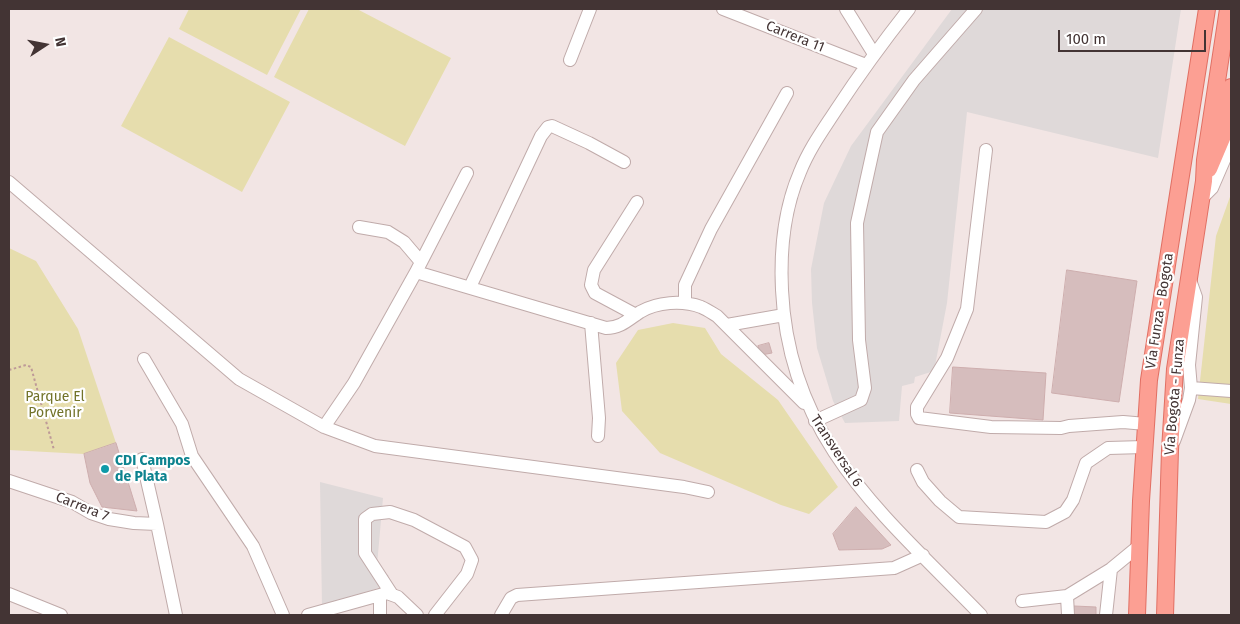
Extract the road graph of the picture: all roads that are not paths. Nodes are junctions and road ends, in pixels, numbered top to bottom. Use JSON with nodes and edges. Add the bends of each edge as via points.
{"nodes":[{"id":1,"x":590,"y":9,"type":"edge"},
{"id":2,"x":723,"y":9,"type":"edge"},
{"id":3,"x":846,"y":9,"type":"edge"},
{"id":4,"x":909,"y":9,"type":"edge"},
{"id":5,"x":976,"y":9,"type":"edge"},
{"id":6,"x":1207,"y":9,"type":"edge"},
{"id":7,"x":1228,"y":9,"type":"edge"},
{"id":8,"x":747,"y":12,"type":"edge"},
{"id":9,"x":1231,"y":35,"type":"edge"},
{"id":10,"x":874,"y":54,"type":"junction"},
{"id":11,"x":570,"y":60,"type":"dead end"},
{"id":12,"x":866,"y":65,"type":"junction"},
{"id":13,"x":1231,"y":87,"type":"edge"},
{"id":14,"x":787,"y":93,"type":"dead end"},
{"id":15,"x":1231,"y":117,"type":"edge"},
{"id":16,"x":1228,"y":139,"type":"edge"},
{"id":17,"x":986,"y":150,"type":"dead end"},
{"id":18,"x":624,"y":162,"type":"dead end"},
{"id":19,"x":1212,"y":164,"type":"junction"},
{"id":20,"x":467,"y":173,"type":"dead end"},
{"id":21,"x":1204,"y":181,"type":"junction"},
{"id":22,"x":9,"y":182,"type":"edge"},
{"id":23,"x":1201,"y":198,"type":"junction"},
{"id":24,"x":637,"y":202,"type":"dead end"},
{"id":25,"x":359,"y":227,"type":"dead end"},
{"id":26,"x":418,"y":267,"type":"junction"},
{"id":27,"x":1189,"y":276,"type":"junction"},
{"id":28,"x":470,"y":287,"type":"junction"},
{"id":29,"x":685,"y":303,"type":"junction"},
{"id":30,"x":636,"y":315,"type":"junction"},
{"id":31,"x":784,"y":315,"type":"junction"},
{"id":32,"x":591,"y":323,"type":"junction"},
{"id":33,"x":727,"y":326,"type":"junction"},
{"id":34,"x":144,"y":359,"type":"dead end"},
{"id":35,"x":1191,"y":388,"type":"junction"},
{"id":36,"x":1231,"y":391,"type":"edge"},
{"id":37,"x":808,"y":407,"type":"junction"},
{"id":38,"x":815,"y":421,"type":"junction"},
{"id":39,"x":1146,"y":424,"type":"junction"},
{"id":40,"x":324,"y":427,"type":"junction"},
{"id":41,"x":598,"y":436,"type":"dead end"},
{"id":42,"x":1144,"y":447,"type":"junction"},
{"id":43,"x":1170,"y":450,"type":"junction"},
{"id":44,"x":142,"y":459,"type":"dead end"},
{"id":45,"x":917,"y":470,"type":"dead end"},
{"id":46,"x":9,"y":481,"type":"edge"},
{"id":47,"x":708,"y":492,"type":"dead end"},
{"id":48,"x":157,"y":524,"type":"junction"},
{"id":49,"x":1139,"y":546,"type":"junction"},
{"id":50,"x":923,"y":555,"type":"junction"},
{"id":51,"x":1111,"y":569,"type":"junction"},
{"id":52,"x":9,"y":594,"type":"edge"},
{"id":53,"x":385,"y":595,"type":"junction"},
{"id":54,"x":1067,"y":596,"type":"junction"},
{"id":55,"x":1022,"y":601,"type":"dead end"},
{"id":56,"x":61,"y":615,"type":"edge"},
{"id":57,"x":176,"y":615,"type":"edge"},
{"id":58,"x":283,"y":615,"type":"edge"},
{"id":59,"x":308,"y":615,"type":"edge"},
{"id":60,"x":380,"y":615,"type":"edge"},
{"id":61,"x":417,"y":615,"type":"edge"},
{"id":62,"x":435,"y":615,"type":"edge"},
{"id":63,"x":501,"y":615,"type":"edge"},
{"id":64,"x":981,"y":615,"type":"edge"},
{"id":65,"x":1068,"y":615,"type":"edge"},
{"id":66,"x":1106,"y":615,"type":"edge"},
{"id":67,"x":1137,"y":615,"type":"edge"},
{"id":68,"x":1165,"y":615,"type":"edge"}],
"edges":[{"from":1,"to":11,"type":"street"},
{"from":2,"to":8,"type":"street","name":"Carrera 11"},
{"from":3,"to":10,"type":"street"},
{"from":4,"to":10,"type":"street","name":"Transversal 6"},
{"from":5,"to":38,"type":"street","via":[[914,80],[877,132],[857,223],[859,340],[864,395],[861,400]]},
{"from":6,"to":39,"type":"main road","name":"Vía Funza - Bogota","via":[[1149,380]]},
{"from":7,"to":21,"type":"main road","name":"Vía Bogota - Funza","via":[[1204,160]]},
{"from":8,"to":12,"type":"street","name":"Carrera 11"},
{"from":9,"to":19,"type":"main road","name":"Vía Bogota - Funza"},
{"from":10,"to":12,"type":"street","name":"Transversal 6"},
{"from":12,"to":31,"type":"street","name":"Transversal 6","via":[[813,144],[794,186],[782,254]]},
{"from":13,"to":16,"type":"main road","name":"Vía Bogota - Funza"},
{"from":14,"to":29,"type":"street","via":[[711,229],[685,285]]},
{"from":15,"to":16,"type":"main road","name":"Vía Bogota - Funza"},
{"from":16,"to":19,"type":"main road","name":"Vía Bogota - Funza"},
{"from":16,"to":23,"type":"street","via":[[1212,188]]},
{"from":17,"to":39,"type":"street","via":[[967,309],[947,358],[917,407],[919,418],[990,428],[1061,428],[1123,422]]},
{"from":18,"to":28,"type":"street","via":[[582,139],[548,127],[540,136]]},
{"from":19,"to":21,"type":"main road","name":"Vía Bogota - Funza"},
{"from":20,"to":26,"type":"street"},
{"from":21,"to":23,"type":"main road","name":"Vía Bogota - Funza"},
{"from":22,"to":40,"type":"street","via":[[239,378]]},
{"from":23,"to":27,"type":"main road","name":"Vía Bogota - Funza"},
{"from":24,"to":30,"type":"street","via":[[594,270],[591,285],[595,293]]},
{"from":25,"to":26,"type":"street","via":[[388,232],[404,242]]},
{"from":26,"to":28,"type":"street"},
{"from":26,"to":40,"type":"street","via":[[354,383]]},
{"from":27,"to":35,"type":"street","via":[[1196,296],[1189,365]]},
{"from":27,"to":43,"type":"main road","name":"Vía Bogota - Funza","via":[[1176,369]]},
{"from":28,"to":32,"type":"street"},
{"from":29,"to":30,"type":"street","via":[[663,303]]},
{"from":29,"to":33,"type":"street","via":[[701,307]]},
{"from":30,"to":32,"type":"street","via":[[614,328]]},
{"from":31,"to":33,"type":"street"},
{"from":31,"to":37,"type":"street","name":"Transversal 6","via":[[796,373]]},
{"from":32,"to":41,"type":"street"},
{"from":33,"to":37,"type":"street"},
{"from":34,"to":58,"type":"street","via":[[182,424],[192,456],[253,546]]},
{"from":35,"to":36,"type":"street"},
{"from":35,"to":43,"type":"street"},
{"from":37,"to":38,"type":"street","name":"Transversal 6"},
{"from":38,"to":50,"type":"street","name":"Transversal 6","via":[[861,491]]},
{"from":39,"to":42,"type":"main road","name":"Vía Funza - Bogota"},
{"from":40,"to":47,"type":"street","via":[[375,446]]},
{"from":42,"to":43,"type":"main road"},
{"from":42,"to":45,"type":"street","via":[[1108,448],[1086,463],[1073,500],[1064,512],[1046,522],[959,517],[923,482]]},
{"from":42,"to":49,"type":"main road","name":"Vía Funza - Bogota"},
{"from":43,"to":68,"type":"main road","name":"Vía Bogota - Funza"},
{"from":44,"to":48,"type":"street"},
{"from":46,"to":48,"type":"street","name":"Carrera 7","via":[[72,502],[110,519]]},
{"from":48,"to":57,"type":"street"},
{"from":49,"to":51,"type":"street"},
{"from":49,"to":67,"type":"main road","name":"Vía Funza - Bogota"},
{"from":50,"to":63,"type":"street","via":[[894,568],[517,595],[511,598]]},
{"from":50,"to":64,"type":"street","name":"Transversal 6"},
{"from":51,"to":54,"type":"street"},
{"from":51,"to":66,"type":"street"},
{"from":52,"to":56,"type":"street"},
{"from":53,"to":59,"type":"street"},
{"from":53,"to":60,"type":"street"},
{"from":53,"to":61,"type":"street","via":[[398,597]]},
{"from":53,"to":62,"type":"street","via":[[365,553],[365,519],[372,514],[390,512],[414,520],[465,547],[472,560],[467,574]]},
{"from":54,"to":55,"type":"street"},
{"from":54,"to":65,"type":"street"}]}
